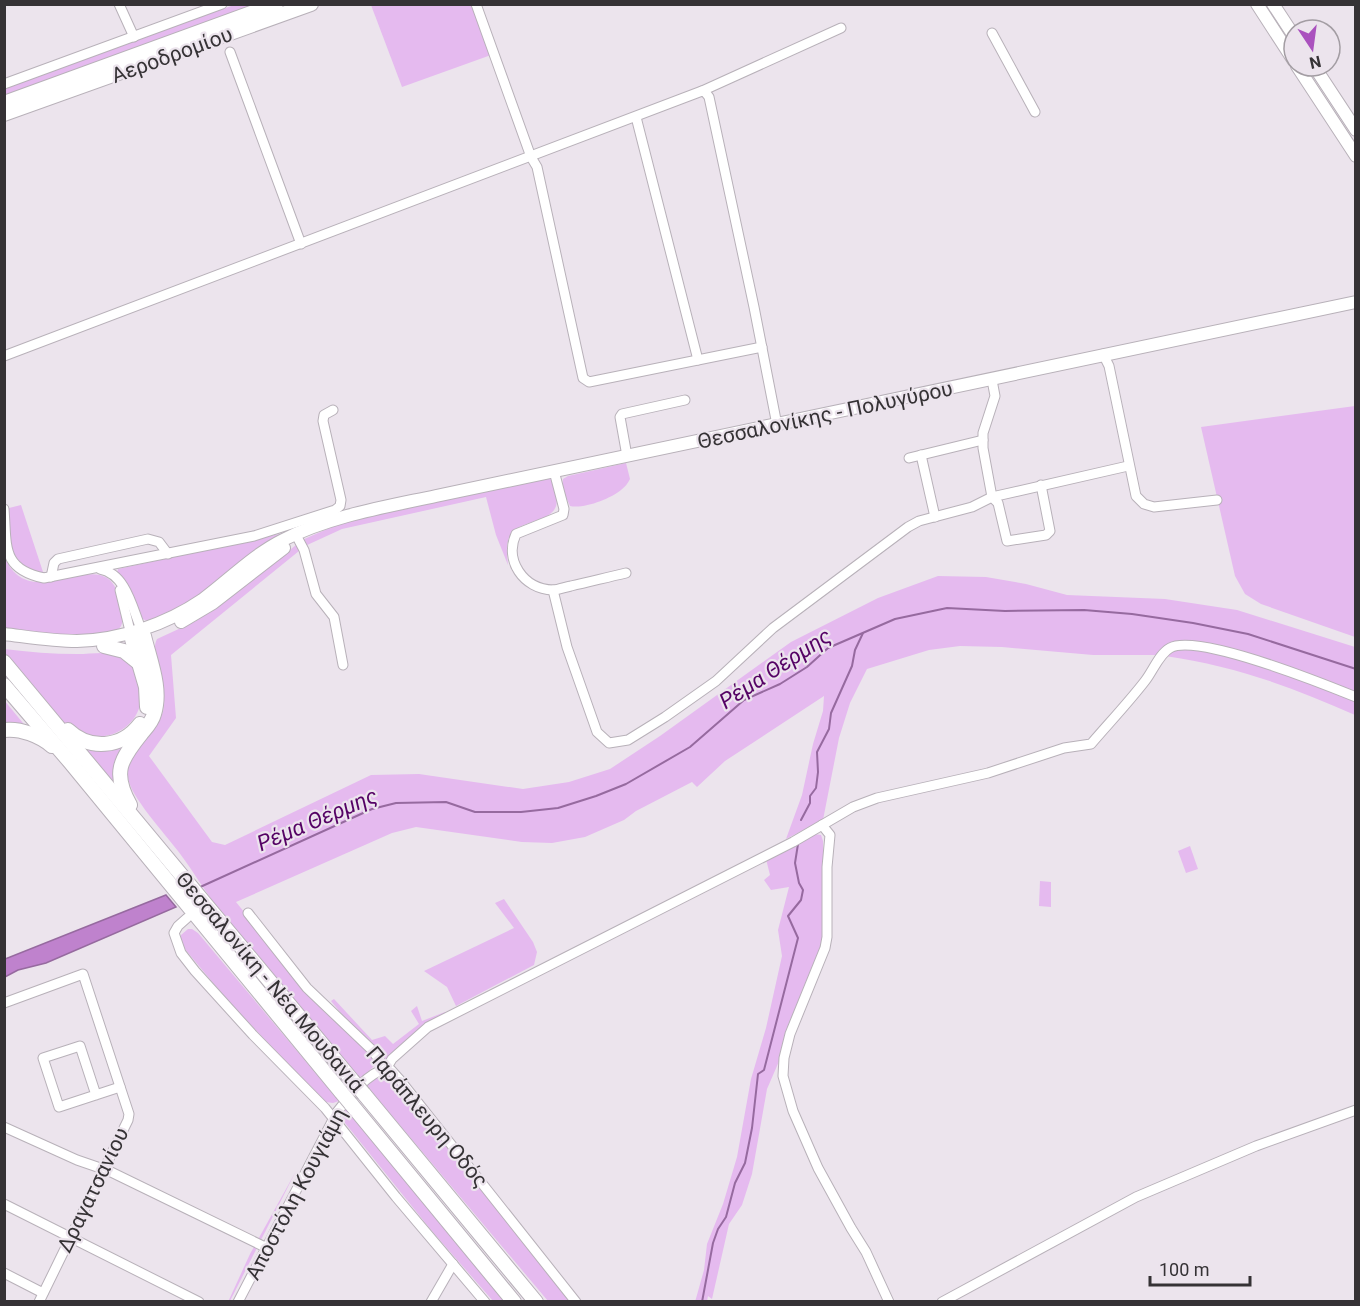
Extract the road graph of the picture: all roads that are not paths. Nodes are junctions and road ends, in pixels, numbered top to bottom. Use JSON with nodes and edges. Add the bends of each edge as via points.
{"nodes":[{"id":1,"x":119,"y":4,"type":"edge"},
{"id":2,"x":222,"y":4,"type":"edge"},
{"id":3,"x":276,"y":4,"type":"edge"},
{"id":4,"x":311,"y":4,"type":"edge"},
{"id":5,"x":476,"y":4,"type":"edge"},
{"id":6,"x":1257,"y":4,"type":"edge"},
{"id":7,"x":1273,"y":4,"type":"edge"},
{"id":8,"x":1282,"y":18,"type":"edge"},
{"id":9,"x":841,"y":28,"type":"dead end"},
{"id":10,"x":992,"y":33,"type":"dead end"},
{"id":11,"x":134,"y":37,"type":"junction"},
{"id":12,"x":1282,"y":43,"type":"edge"},
{"id":13,"x":230,"y":52,"type":"dead end"},
{"id":14,"x":1305,"y":78,"type":"edge"},
{"id":15,"x":1322,"y":78,"type":"edge"},
{"id":16,"x":4,"y":84,"type":"edge"},
{"id":17,"x":702,"y":91,"type":"junction"},
{"id":18,"x":4,"y":103,"type":"edge"},
{"id":19,"x":32,"y":105,"type":"junction"},
{"id":20,"x":1035,"y":112,"type":"dead end"},
{"id":21,"x":4,"y":114,"type":"edge"},
{"id":22,"x":636,"y":117,"type":"junction"},
{"id":23,"x":4,"y":119,"type":"edge"},
{"id":24,"x":1356,"y":130,"type":"edge"},
{"id":25,"x":1356,"y":156,"type":"edge"},
{"id":26,"x":531,"y":157,"type":"junction"},
{"id":27,"x":301,"y":244,"type":"junction"},
{"id":28,"x":1356,"y":302,"type":"edge"},
{"id":29,"x":762,"y":348,"type":"junction"},
{"id":30,"x":1103,"y":354,"type":"junction"},
{"id":31,"x":4,"y":356,"type":"edge"},
{"id":32,"x":698,"y":360,"type":"junction"},
{"id":33,"x":992,"y":380,"type":"junction"},
{"id":34,"x":685,"y":400,"type":"dead end"},
{"id":35,"x":333,"y":410,"type":"dead end"},
{"id":36,"x":777,"y":425,"type":"junction"},
{"id":37,"x":982,"y":440,"type":"junction"},
{"id":38,"x":921,"y":455,"type":"junction"},
{"id":39,"x":627,"y":456,"type":"junction"},
{"id":40,"x":909,"y":458,"type":"dead end"},
{"id":41,"x":1128,"y":466,"type":"junction"},
{"id":42,"x":554,"y":471,"type":"junction"},
{"id":43,"x":1041,"y":485,"type":"junction"},
{"id":44,"x":992,"y":497,"type":"junction"},
{"id":45,"x":1217,"y":500,"type":"dead end"},
{"id":46,"x":4,"y":509,"type":"edge"},
{"id":47,"x":935,"y":517,"type":"junction"},
{"id":48,"x":296,"y":535,"type":"junction"},
{"id":49,"x":168,"y":554,"type":"junction"},
{"id":50,"x":97,"y":569,"type":"junction"},
{"id":51,"x":626,"y":573,"type":"dead end"},
{"id":52,"x":51,"y":577,"type":"junction"},
{"id":53,"x":553,"y":590,"type":"junction"},
{"id":54,"x":4,"y":634,"type":"edge"},
{"id":55,"x":137,"y":634,"type":"junction"},
{"id":56,"x":4,"y":641,"type":"edge"},
{"id":57,"x":104,"y":646,"type":"junction"},
{"id":58,"x":4,"y":662,"type":"edge"},
{"id":59,"x":140,"y":663,"type":"junction"},
{"id":60,"x":344,"y":665,"type":"dead end"},
{"id":61,"x":4,"y":685,"type":"edge"},
{"id":62,"x":1356,"y":697,"type":"edge"},
{"id":63,"x":42,"y":707,"type":"junction"},
{"id":64,"x":4,"y":730,"type":"edge"},
{"id":65,"x":70,"y":762,"type":"junction"},
{"id":66,"x":822,"y":825,"type":"junction"},
{"id":67,"x":157,"y":847,"type":"junction"},
{"id":68,"x":188,"y":913,"type":"junction"},
{"id":69,"x":248,"y":913,"type":"dead end"},
{"id":70,"x":4,"y":1003,"type":"edge"},
{"id":71,"x":386,"y":1069,"type":"junction"},
{"id":72,"x":120,"y":1087,"type":"junction"},
{"id":73,"x":96,"y":1095,"type":"junction"},
{"id":74,"x":1356,"y":1110,"type":"edge"},
{"id":75,"x":334,"y":1119,"type":"junction"},
{"id":76,"x":4,"y":1127,"type":"edge"},
{"id":77,"x":341,"y":1129,"type":"junction"},
{"id":78,"x":326,"y":1133,"type":"junction"},
{"id":79,"x":104,"y":1168,"type":"junction"},
{"id":80,"x":4,"y":1204,"type":"edge"},
{"id":81,"x":70,"y":1237,"type":"junction"},
{"id":82,"x":265,"y":1247,"type":"junction"},
{"id":83,"x":453,"y":1264,"type":"junction"},
{"id":84,"x":4,"y":1273,"type":"edge"},
{"id":85,"x":41,"y":1297,"type":"edge"},
{"id":86,"x":199,"y":1302,"type":"edge"},
{"id":87,"x":238,"y":1302,"type":"edge"},
{"id":88,"x":431,"y":1302,"type":"edge"},
{"id":89,"x":485,"y":1302,"type":"edge"},
{"id":90,"x":514,"y":1302,"type":"edge"},
{"id":91,"x":536,"y":1302,"type":"edge"},
{"id":92,"x":576,"y":1302,"type":"edge"},
{"id":93,"x":889,"y":1302,"type":"edge"},
{"id":94,"x":942,"y":1302,"type":"edge"}],
"edges":[{"from":1,"to":11,"type":"street"},
{"from":2,"to":11,"type":"street"},
{"from":3,"to":18,"type":"highway","name":"Αεροδρομίου"},
{"from":4,"to":19,"type":"highway","name":"Αεροδρομίου"},
{"from":5,"to":26,"type":"street"},
{"from":6,"to":12,"type":"main road"},
{"from":7,"to":8,"type":"main road"},
{"from":9,"to":17,"type":"street"},
{"from":10,"to":20,"type":"street"},
{"from":11,"to":16,"type":"street"},
{"from":13,"to":27,"type":"street"},
{"from":14,"to":25,"type":"main road"},
{"from":15,"to":24,"type":"main road"},
{"from":17,"to":22,"type":"street"},
{"from":17,"to":29,"type":"street","via":[[709,97]]},
{"from":19,"to":21,"type":"highway"},
{"from":19,"to":23,"type":"highway"},
{"from":22,"to":26,"type":"street"},
{"from":22,"to":32,"type":"street"},
{"from":26,"to":27,"type":"street"},
{"from":26,"to":32,"type":"street","via":[[537,167],[583,378],[590,382]]},
{"from":27,"to":31,"type":"street"},
{"from":28,"to":30,"type":"main road","name":"Θεσσαλονίκης - Πολυγύρου"},
{"from":29,"to":32,"type":"street"},
{"from":29,"to":36,"type":"street"},
{"from":30,"to":33,"type":"main road","name":"Θεσσαλονίκης - Πολυγύρου"},
{"from":30,"to":41,"type":"street","via":[[1109,366]]},
{"from":33,"to":36,"type":"main road","name":"Θεσσαλονίκης - Πολυγύρου"},
{"from":33,"to":37,"type":"street","via":[[995,396]]},
{"from":34,"to":39,"type":"street","via":[[622,414]]},
{"from":35,"to":49,"type":"street","via":[[324,415],[323,421],[341,500],[338,508],[254,536]]},
{"from":36,"to":39,"type":"main road","name":"Θεσσαλονίκης - Πολυγύρου"},
{"from":37,"to":38,"type":"street"},
{"from":37,"to":44,"type":"street"},
{"from":38,"to":40,"type":"street"},
{"from":38,"to":47,"type":"street"},
{"from":39,"to":42,"type":"main road","name":"Θεσσαλονίκης - Πολυγύρου"},
{"from":41,"to":43,"type":"street"},
{"from":41,"to":45,"type":"street","via":[[1136,496],[1144,504],[1154,507]]},
{"from":42,"to":48,"type":"main road","name":"Θεσσαλονίκης - Πολυγύρου","via":[[349,516]]},
{"from":42,"to":53,"type":"street","via":[[563,515],[516,534],[511,545],[513,560],[527,581]]},
{"from":43,"to":44,"type":"street"},
{"from":43,"to":44,"type":"street","via":[[1050,526],[1046,535],[1007,541],[998,502]]},
{"from":44,"to":47,"type":"street"},
{"from":46,"to":52,"type":"street","via":[[9,556],[14,565],[32,576]]},
{"from":47,"to":53,"type":"street","via":[[908,527],[773,628],[716,681],[665,717],[618,743],[609,743],[597,732],[567,648]]},
{"from":48,"to":55,"type":"main road","name":"Θεσσαλονίκης - Πολυγύρου","via":[[203,610],[177,624]]},
{"from":48,"to":60,"type":"street","via":[[316,594],[334,618]]},
{"from":49,"to":50,"type":"street"},
{"from":49,"to":52,"type":"street","via":[[159,542],[148,539],[58,559]]},
{"from":50,"to":52,"type":"street"},
{"from":50,"to":55,"type":"street","via":[[113,574],[122,585]]},
{"from":51,"to":53,"type":"street"},
{"from":54,"to":55,"type":"main road","name":"Θεσσαλονίκης - Πολυγύρου","via":[[76,641]]},
{"from":55,"to":57,"type":"main road","name":"Θεσσαλονίκης - Πολυγύρου"},
{"from":55,"to":59,"type":"highway"},
{"from":55,"to":67,"type":"highway","via":[[155,680],[156,702],[151,721],[123,758],[120,776],[124,795]]},
{"from":56,"to":57,"type":"main road","name":"Θεσσαλονίκης - Πολυγύρου","via":[[60,647]]},
{"from":57,"to":59,"type":"highway","via":[[124,651]]},
{"from":58,"to":63,"type":"highway","name":"Θεσσαλονίκη - Νέα Μουδανιά"},
{"from":59,"to":63,"type":"highway","via":[[148,695],[146,712],[136,729],[117,741],[108,745],[85,742]]},
{"from":61,"to":65,"type":"highway","name":"Θεσσαλονίκη - Νέα Μουδανιά"},
{"from":62,"to":66,"type":"street","name":"Αποστόλη Κουγιάμη","via":[[1256,661],[1196,645],[1176,646],[1165,652],[1091,744],[877,798]]},
{"from":63,"to":67,"type":"highway","name":"Θεσσαλονίκη - Νέα Μουδανιά"},
{"from":64,"to":65,"type":"highway","via":[[45,740]]},
{"from":65,"to":68,"type":"highway","name":"Θεσσαλονίκη - Νέα Μουδανιά","via":[[170,885]]},
{"from":66,"to":71,"type":"street","name":"Αποστόλη Κουγιάμη","via":[[428,1027]]},
{"from":66,"to":93,"type":"street","via":[[830,835],[827,937],[790,1034],[783,1076],[793,1111],[818,1168],[866,1252]]},
{"from":67,"to":91,"type":"highway","name":"Θεσσαλονίκη - Νέα Μουδανιά","bridge":true},
{"from":68,"to":75,"type":"street","via":[[174,933],[181,953]]},
{"from":68,"to":90,"type":"highway","name":"Θεσσαλονίκη - Νέα Μουδανιά","bridge":true},
{"from":69,"to":71,"type":"street","name":"Παράπλευρη Οδός","via":[[307,988],[372,1050]]},
{"from":70,"to":72,"type":"street","name":"Δραγατσανίου","via":[[83,974]]},
{"from":71,"to":75,"type":"street","name":"Αποστόλη Κουγιάμη","via":[[353,1092]]},
{"from":71,"to":92,"type":"street","name":"Παράπλευρη Οδός","via":[[400,1080]]},
{"from":72,"to":73,"type":"street"},
{"from":72,"to":79,"type":"street","name":"Δραγατσανίου","via":[[129,1118]]},
{"from":73,"to":73,"type":"street","via":[[60,1107],[43,1058],[80,1046]]},
{"from":74,"to":94,"type":"street","via":[[1256,1146],[1136,1197]]},
{"from":75,"to":77,"type":"street"},
{"from":75,"to":78,"type":"street","name":"Αποστόλη Κουγιάμη"},
{"from":76,"to":79,"type":"street"},
{"from":77,"to":78,"type":"street"},
{"from":77,"to":83,"type":"street"},
{"from":78,"to":82,"type":"street","name":"Αποστόλη Κουγιάμη"},
{"from":79,"to":81,"type":"street","name":"Δραγατσανίου"},
{"from":79,"to":82,"type":"street"},
{"from":80,"to":81,"type":"street"},
{"from":81,"to":85,"type":"street","name":"Δραγατσανίου"},
{"from":81,"to":86,"type":"street"},
{"from":82,"to":87,"type":"street","name":"Αποστόλη Κουγιάμη"},
{"from":83,"to":88,"type":"street"},
{"from":83,"to":89,"type":"street"},
{"from":84,"to":85,"type":"street"}]}
